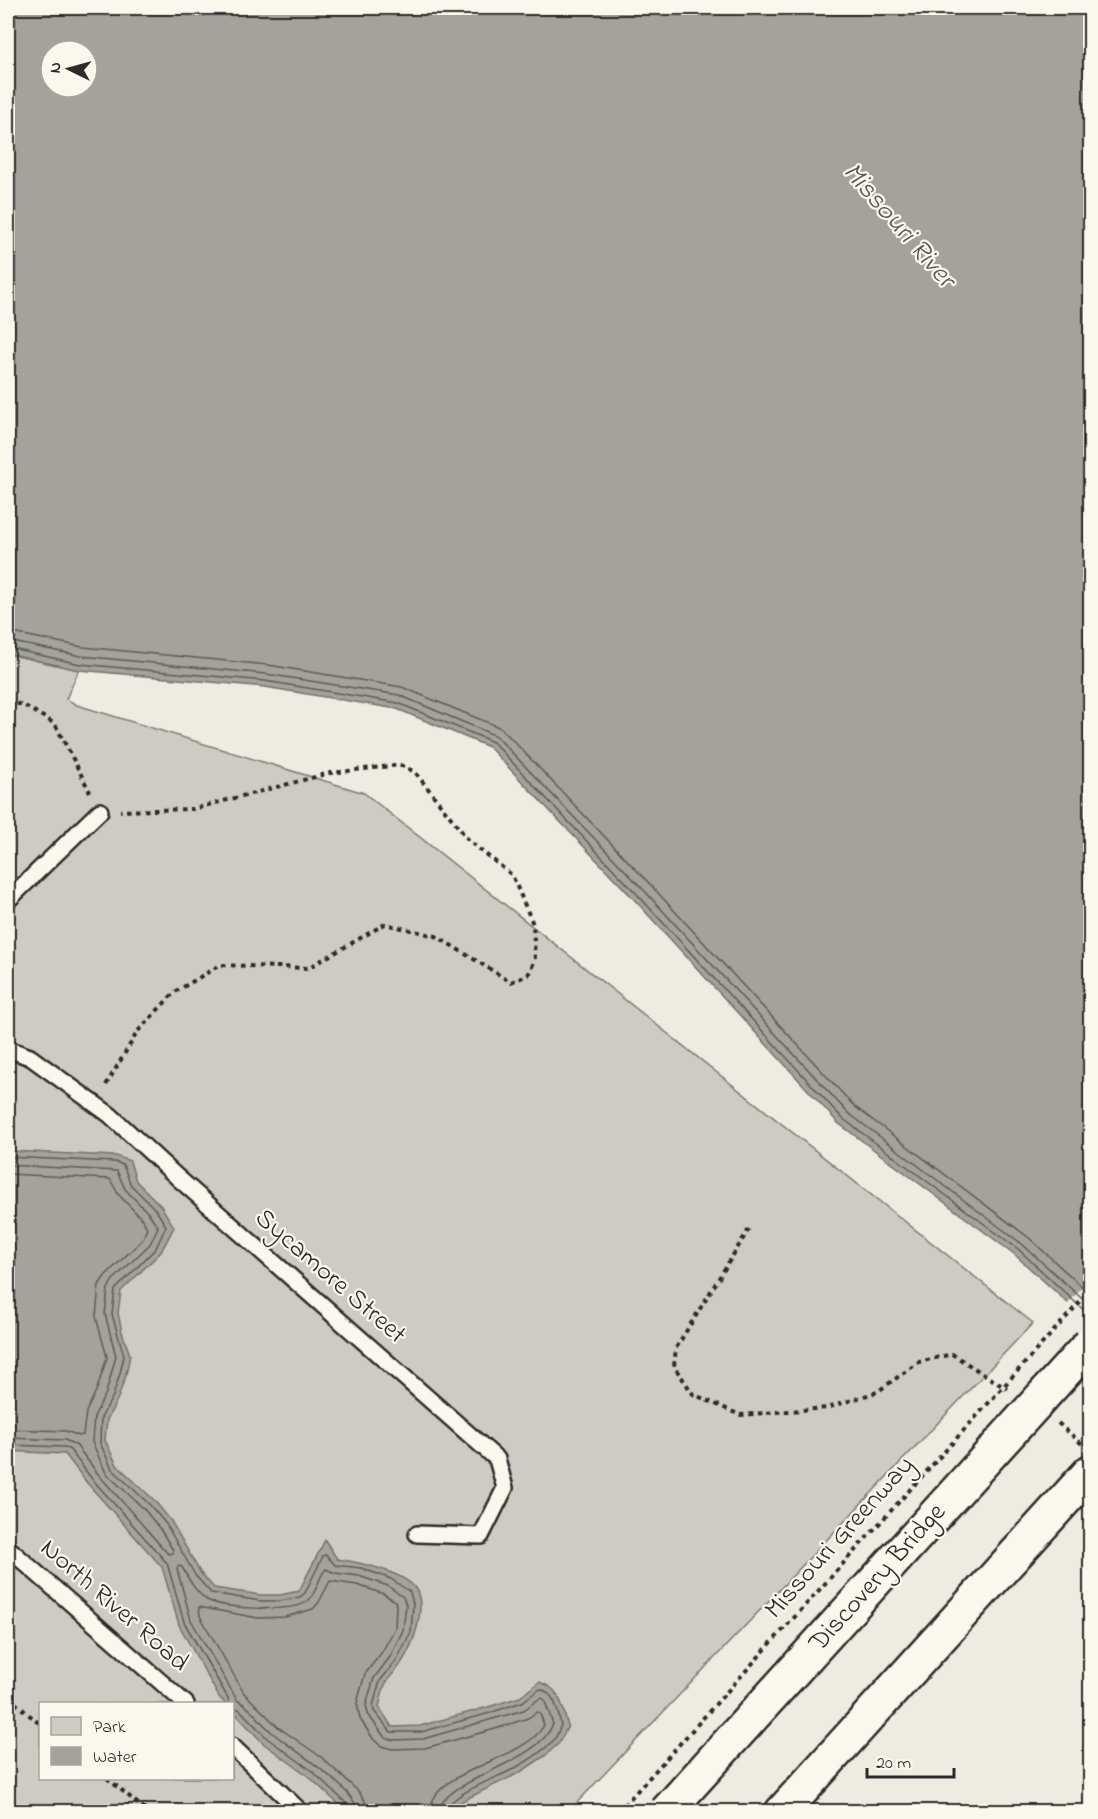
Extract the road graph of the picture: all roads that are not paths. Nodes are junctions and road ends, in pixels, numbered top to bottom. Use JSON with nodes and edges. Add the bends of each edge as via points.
{"nodes":[{"id":1,"x":100,"y":811,"type":"road end"},
{"id":2,"x":8,"y":900,"type":"edge"},
{"id":3,"x":8,"y":1049,"type":"edge"},
{"id":4,"x":1090,"y":1344,"type":"edge"},
{"id":5,"x":1087,"y":1459,"type":"edge"},
{"id":6,"x":417,"y":1534,"type":"dead end"},
{"id":7,"x":8,"y":1548,"type":"edge"},
{"id":8,"x":184,"y":1702,"type":"edge"},
{"id":9,"x":234,"y":1748,"type":"edge"},
{"id":10,"x":301,"y":1812,"type":"edge"},
{"id":11,"x":666,"y":1812,"type":"edge"},
{"id":12,"x":782,"y":1812,"type":"edge"}],
"edges":[{"from":1,"to":2,"type":"lane"},
{"from":3,"to":6,"type":"lane","name":"Sycamore Street","via":[[30,1057],[110,1115],[497,1459],[505,1488],[481,1536]]},
{"from":4,"to":11,"type":"highway","name":"Discovery Bridge","bridge":true},
{"from":5,"to":12,"type":"highway"},
{"from":7,"to":8,"type":"lane","name":"North River Road"},
{"from":9,"to":10,"type":"lane"}]}
